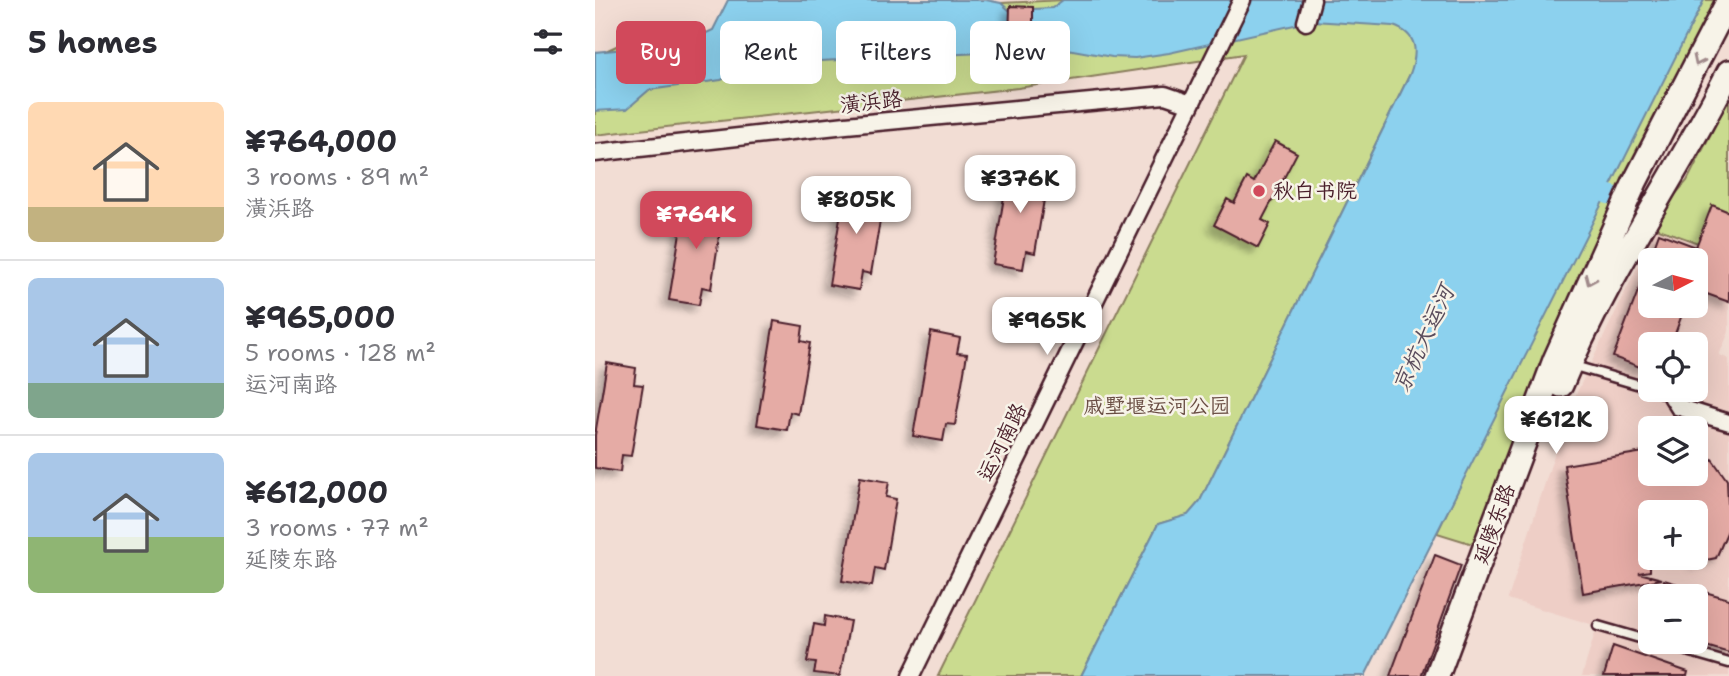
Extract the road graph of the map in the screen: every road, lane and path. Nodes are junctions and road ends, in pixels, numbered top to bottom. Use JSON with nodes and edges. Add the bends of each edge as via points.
{"nodes":[{"id":1,"x":1242,"y":0,"type":"edge"},
{"id":2,"x":1312,"y":0,"type":"edge"},
{"id":3,"x":1729,"y":0,"type":"edge"},
{"id":4,"x":1306,"y":22,"type":"dead end"},
{"id":5,"x":1729,"y":72,"type":"edge"},
{"id":6,"x":1191,"y":104,"type":"junction"},
{"id":7,"x":595,"y":153,"type":"edge"},
{"id":8,"x":1562,"y":362,"type":"junction"},
{"id":9,"x":1638,"y":384,"type":"edge"},
{"id":10,"x":1669,"y":402,"type":"edge"},
{"id":11,"x":1676,"y":402,"type":"edge"},
{"id":12,"x":1729,"y":419,"type":"edge"},
{"id":13,"x":1729,"y":426,"type":"edge"},
{"id":14,"x":1598,"y":625,"type":"dead end"},
{"id":15,"x":1638,"y":637,"type":"edge"},
{"id":16,"x":1698,"y":654,"type":"edge"},
{"id":17,"x":1729,"y":663,"type":"edge"},
{"id":18,"x":911,"y":676,"type":"edge"},
{"id":19,"x":1437,"y":676,"type":"edge"},
{"id":20,"x":1452,"y":676,"type":"edge"}],
"edges":[{"from":1,"to":6,"type":"street","name":"运河南路"},
{"from":2,"to":4,"type":"street"},
{"from":3,"to":8,"type":"main road","name":"延陵东路","one_way":true,"via":[[1617,218]]},
{"from":5,"to":8,"type":"main road","name":"延陵东路","via":[[1699,132]]},
{"from":6,"to":7,"type":"street","name":"潢浜路","via":[[1165,95]]},
{"from":6,"to":18,"type":"street","name":"运河南路"},
{"from":8,"to":9,"type":"lane"},
{"from":8,"to":19,"type":"main road","name":"延陵东路"},
{"from":8,"to":20,"type":"main road","name":"延陵东路"},
{"from":10,"to":13,"type":"lane","via":[[1676,410]]},
{"from":11,"to":12,"type":"lane"},
{"from":14,"to":15,"type":"lane"},
{"from":16,"to":17,"type":"lane"}]}
